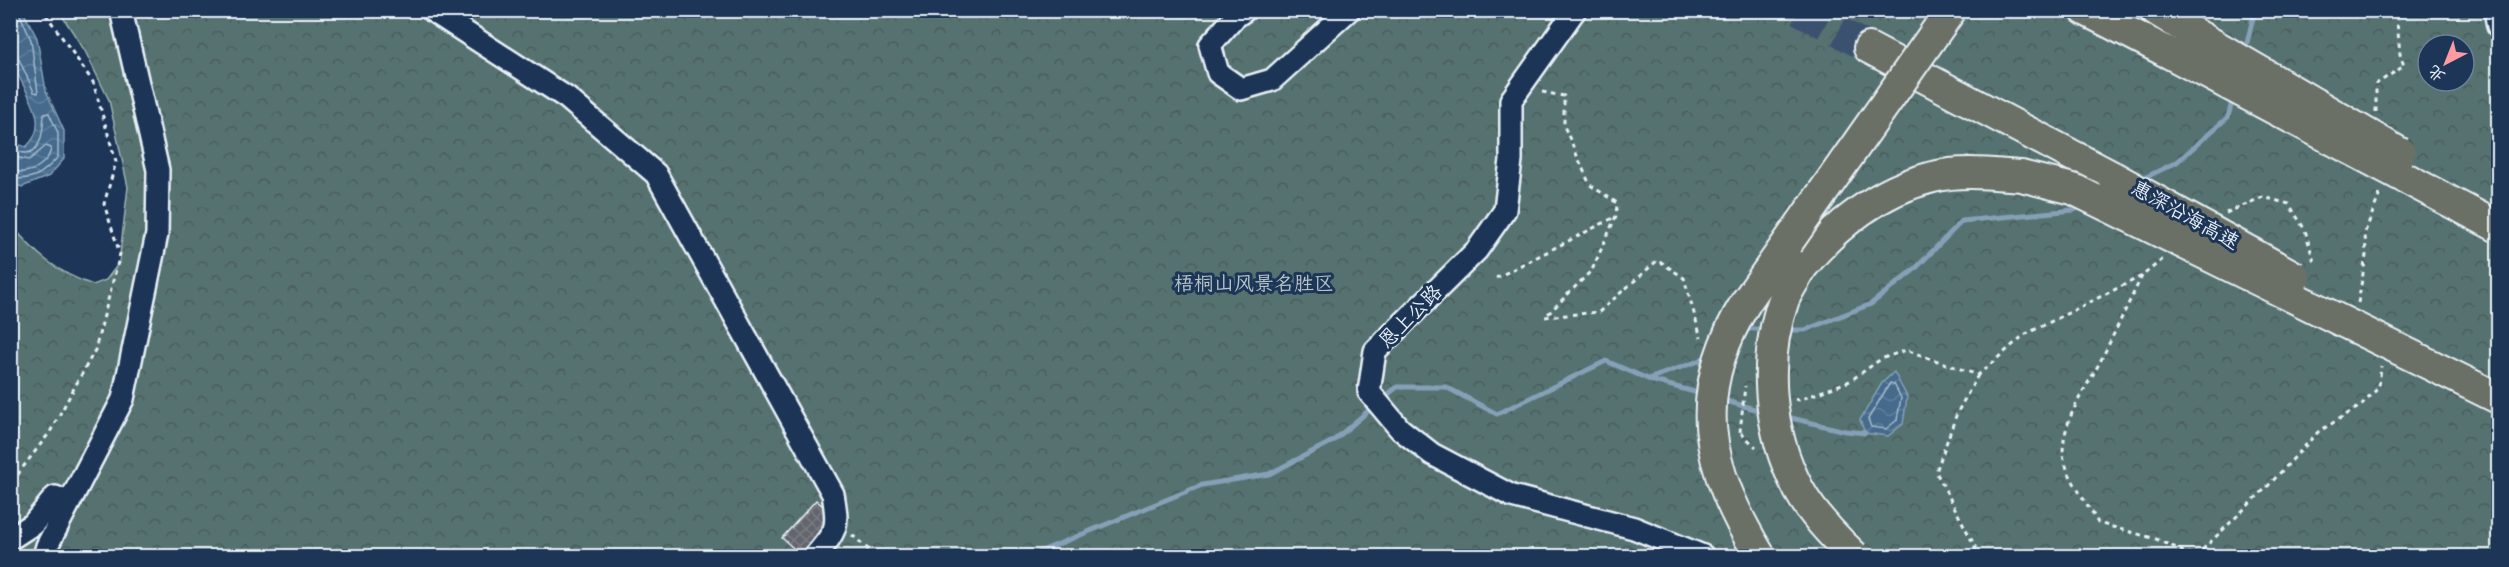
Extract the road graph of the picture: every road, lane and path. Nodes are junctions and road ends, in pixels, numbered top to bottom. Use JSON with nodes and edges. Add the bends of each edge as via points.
{"nodes":[{"id":1,"x":43,"y":10,"type":"edge"},
{"id":2,"x":121,"y":10,"type":"edge"},
{"id":3,"x":431,"y":10,"type":"edge"},
{"id":4,"x":1245,"y":10,"type":"edge"},
{"id":5,"x":1349,"y":10,"type":"edge"},
{"id":6,"x":1575,"y":10,"type":"edge"},
{"id":7,"x":1951,"y":10,"type":"edge"},
{"id":8,"x":2085,"y":10,"type":"edge"},
{"id":9,"x":2156,"y":10,"type":"edge"},
{"id":10,"x":2396,"y":10,"type":"edge"},
{"id":11,"x":2495,"y":10,"type":"edge"},
{"id":12,"x":2499,"y":26,"type":"edge"},
{"id":13,"x":1869,"y":48,"type":"tunnel mouth"},
{"id":14,"x":1540,"y":92,"type":"dead end"},
{"id":15,"x":2376,"y":119,"type":"dead end"},
{"id":16,"x":2381,"y":191,"type":"dead end"},
{"id":17,"x":2499,"y":211,"type":"edge"},
{"id":18,"x":2224,"y":213,"type":"dead end"},
{"id":19,"x":1616,"y":216,"type":"junction"},
{"id":20,"x":2499,"y":227,"type":"edge"},
{"id":21,"x":2169,"y":254,"type":"dead end"},
{"id":22,"x":2316,"y":267,"type":"dead end"},
{"id":23,"x":2142,"y":276,"type":"junction"},
{"id":24,"x":1496,"y":278,"type":"dead end"},
{"id":25,"x":2358,"y":309,"type":"dead end"},
{"id":26,"x":1702,"y":344,"type":"dead end"},
{"id":27,"x":2382,"y":357,"type":"dead end"},
{"id":28,"x":1978,"y":375,"type":"junction"},
{"id":29,"x":1746,"y":386,"type":"dead end"},
{"id":30,"x":2499,"y":389,"type":"edge"},
{"id":31,"x":1788,"y":398,"type":"dead end"},
{"id":32,"x":2499,"y":398,"type":"edge"},
{"id":33,"x":1740,"y":432,"type":"dead end"},
{"id":34,"x":10,"y":491,"type":"edge"},
{"id":35,"x":69,"y":502,"type":"junction"},
{"id":36,"x":838,"y":522,"type":"junction"},
{"id":37,"x":10,"y":537,"type":"edge"},
{"id":38,"x":44,"y":556,"type":"edge"},
{"id":39,"x":815,"y":556,"type":"edge"},
{"id":40,"x":876,"y":556,"type":"edge"},
{"id":41,"x":1703,"y":556,"type":"edge"},
{"id":42,"x":1760,"y":556,"type":"edge"},
{"id":43,"x":1854,"y":556,"type":"edge"},
{"id":44,"x":1980,"y":556,"type":"edge"},
{"id":45,"x":2195,"y":556,"type":"edge"}],
"edges":[{"from":1,"to":34,"type":"path","via":[[93,82],[116,162],[104,204],[120,254],[95,350],[51,432],[20,471]]},
{"from":2,"to":35,"type":"street","via":[[158,170],[157,234],[123,399]]},
{"from":3,"to":36,"type":"street","via":[[567,98],[656,174],[833,494]]},
{"from":4,"to":5,"type":"street","via":[[1210,45],[1218,72],[1241,89],[1272,80]]},
{"from":6,"to":41,"type":"street","name":"恩上公路","via":[[1511,100],[1511,160],[1505,210],[1477,250],[1376,351],[1368,392],[1400,429],[1432,454],[1512,496],[1634,528]]},
{"from":7,"to":42,"type":"highway","bridge":true,"via":[[1746,302],[1719,352],[1709,413],[1713,443],[1729,500]]},
{"from":8,"to":20,"type":"highway","bridge":true},
{"from":9,"to":17,"type":"highway","bridge":true},
{"from":10,"to":15,"type":"path","via":[[2404,66],[2376,84]]},
{"from":11,"to":12,"type":"street"},
{"from":13,"to":30,"type":"highway","name":"惠深沿海高速","bridge":true},
{"from":14,"to":19,"type":"path","via":[[1564,96],[1564,126],[1590,185],[1617,203]]},
{"from":16,"to":25,"type":"path","via":[[2365,232],[2366,256]]},
{"from":18,"to":22,"type":"path","via":[[2263,197],[2289,204],[2305,230]]},
{"from":19,"to":24,"type":"path"},
{"from":19,"to":26,"type":"path","via":[[1592,270],[1545,317],[1599,312],[1658,260],[1684,278]]},
{"from":21,"to":23,"type":"path"},
{"from":23,"to":28,"type":"path","via":[[2024,335]]},
{"from":23,"to":45,"type":"path","via":[[2080,393],[2068,424],[2063,454],[2069,476],[2098,523],[2156,539]]},
{"from":27,"to":45,"type":"path","via":[[2379,387],[2362,405],[2318,432]]},
{"from":28,"to":31,"type":"path","via":[[1906,350],[1881,358],[1850,381],[1799,400]]},
{"from":28,"to":44,"type":"path","via":[[1957,413],[1936,472]]},
{"from":29,"to":33,"type":"path"},
{"from":32,"to":43,"type":"highway","bridge":true,"via":[[2073,189],[2021,176],[1934,176],[1887,194],[1820,243],[1785,298],[1775,331],[1770,360],[1773,408],[1785,459],[1799,491]]},
{"from":35,"to":37,"type":"street","via":[[55,497],[33,524]]},
{"from":35,"to":38,"type":"street"},
{"from":36,"to":39,"type":"street"},
{"from":36,"to":40,"type":"path"}]}
